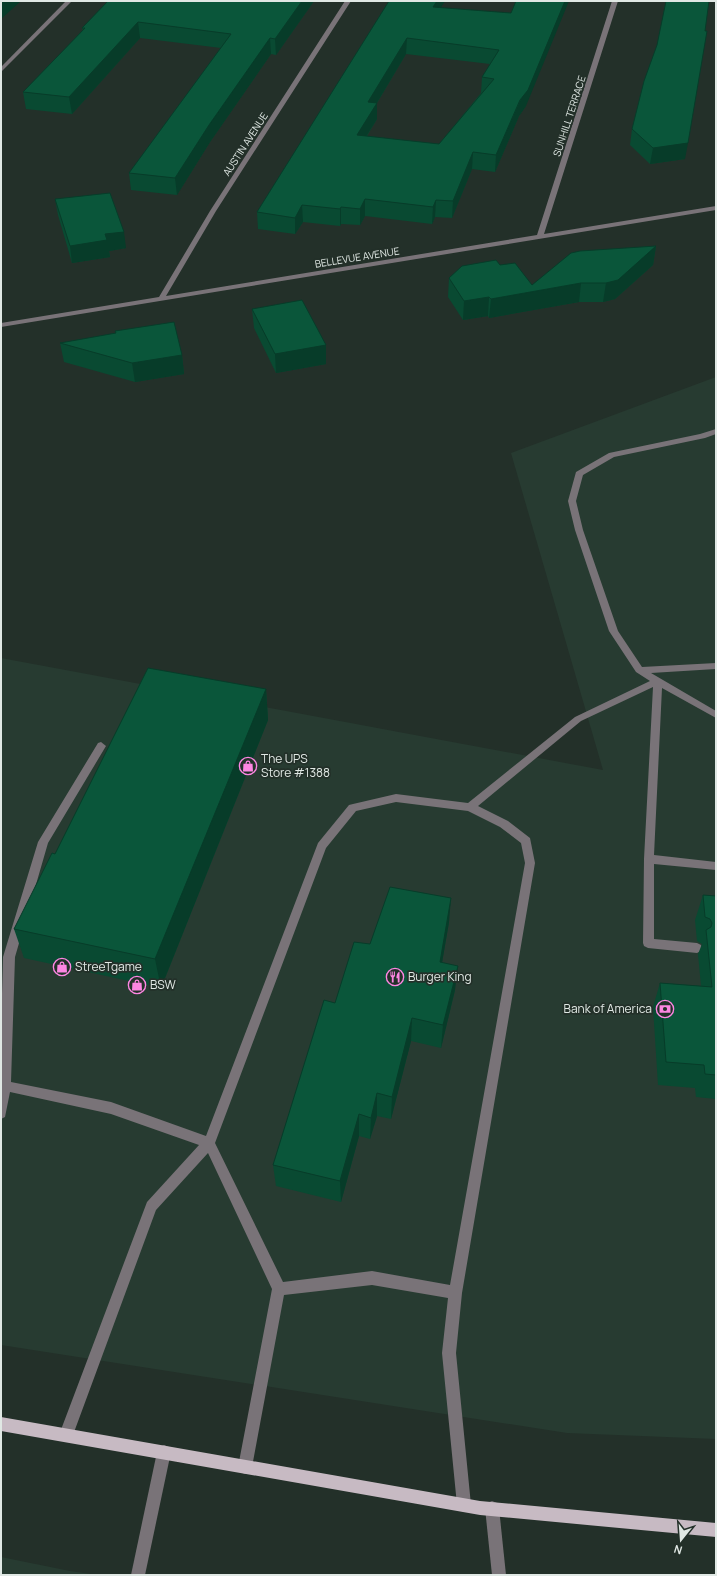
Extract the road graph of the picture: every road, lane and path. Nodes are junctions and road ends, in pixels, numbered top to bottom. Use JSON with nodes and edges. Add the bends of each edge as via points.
{"nodes":[{"id":1,"x":69,"y":1,"type":"edge"},
{"id":2,"x":348,"y":1,"type":"edge"},
{"id":3,"x":615,"y":1,"type":"edge"},
{"id":4,"x":1,"y":70,"type":"edge"},
{"id":5,"x":716,"y":208,"type":"edge"},
{"id":6,"x":540,"y":236,"type":"junction"},
{"id":7,"x":161,"y":299,"type":"junction"},
{"id":8,"x":1,"y":325,"type":"edge"},
{"id":9,"x":716,"y":431,"type":"edge"},
{"id":10,"x":716,"y":666,"type":"edge"},
{"id":11,"x":639,"y":670,"type":"junction"},
{"id":12,"x":658,"y":681,"type":"junction"},
{"id":13,"x":716,"y":715,"type":"edge"},
{"id":14,"x":101,"y":746,"type":"dead end"},
{"id":15,"x":470,"y":807,"type":"junction"},
{"id":16,"x":649,"y":859,"type":"junction"},
{"id":17,"x":716,"y":866,"type":"edge"},
{"id":18,"x":697,"y":948,"type":"dead end"},
{"id":19,"x":6,"y":1086,"type":"junction"},
{"id":20,"x":1,"y":1113,"type":"edge"},
{"id":21,"x":208,"y":1143,"type":"junction"},
{"id":22,"x":279,"y":1289,"type":"junction"},
{"id":23,"x":455,"y":1292,"type":"junction"},
{"id":24,"x":1,"y":1424,"type":"edge"},
{"id":25,"x":66,"y":1435,"type":"junction"},
{"id":26,"x":164,"y":1452,"type":"junction"},
{"id":27,"x":245,"y":1467,"type":"junction"},
{"id":28,"x":464,"y":1505,"type":"junction"},
{"id":29,"x":492,"y":1508,"type":"junction"},
{"id":30,"x":716,"y":1530,"type":"edge"},
{"id":31,"x":138,"y":1575,"type":"edge"},
{"id":32,"x":499,"y":1575,"type":"edge"}],
"edges":[{"from":1,"to":4,"type":"street"},
{"from":2,"to":7,"type":"street","name":"AUSTIN AVENUE","via":[[213,211]]},
{"from":3,"to":6,"type":"street","name":"SUNHILL TERRACE"},
{"from":5,"to":6,"type":"street","name":"BELLEVUE AVENUE"},
{"from":6,"to":7,"type":"street","name":"BELLEVUE AVENUE"},
{"from":7,"to":8,"type":"street","name":"BELLEVUE AVENUE"},
{"from":9,"to":11,"type":"street","via":[[612,455],[579,474],[572,501],[580,530],[614,631]]},
{"from":10,"to":11,"type":"street"},
{"from":11,"to":12,"type":"street"},
{"from":12,"to":13,"type":"street"},
{"from":12,"to":15,"type":"street","via":[[578,718]]},
{"from":12,"to":16,"type":"street"},
{"from":14,"to":19,"type":"street","via":[[43,842],[9,957]]},
{"from":15,"to":21,"type":"street","via":[[396,798],[353,808],[322,846]]},
{"from":15,"to":23,"type":"street","via":[[504,824],[526,841],[530,863]]},
{"from":16,"to":17,"type":"street"},
{"from":16,"to":18,"type":"street","via":[[648,943]]},
{"from":19,"to":20,"type":"street"},
{"from":19,"to":21,"type":"street","via":[[111,1108]]},
{"from":21,"to":22,"type":"street"},
{"from":21,"to":25,"type":"street","via":[[152,1206]]},
{"from":22,"to":23,"type":"street","via":[[372,1278]]},
{"from":22,"to":27,"type":"street"},
{"from":23,"to":28,"type":"street","via":[[449,1353]]},
{"from":24,"to":25,"type":"main road"},
{"from":25,"to":26,"type":"main road"},
{"from":26,"to":27,"type":"main road"},
{"from":26,"to":31,"type":"street"},
{"from":27,"to":28,"type":"main road"},
{"from":28,"to":29,"type":"main road"},
{"from":29,"to":30,"type":"main road"},
{"from":29,"to":32,"type":"street"}]}
